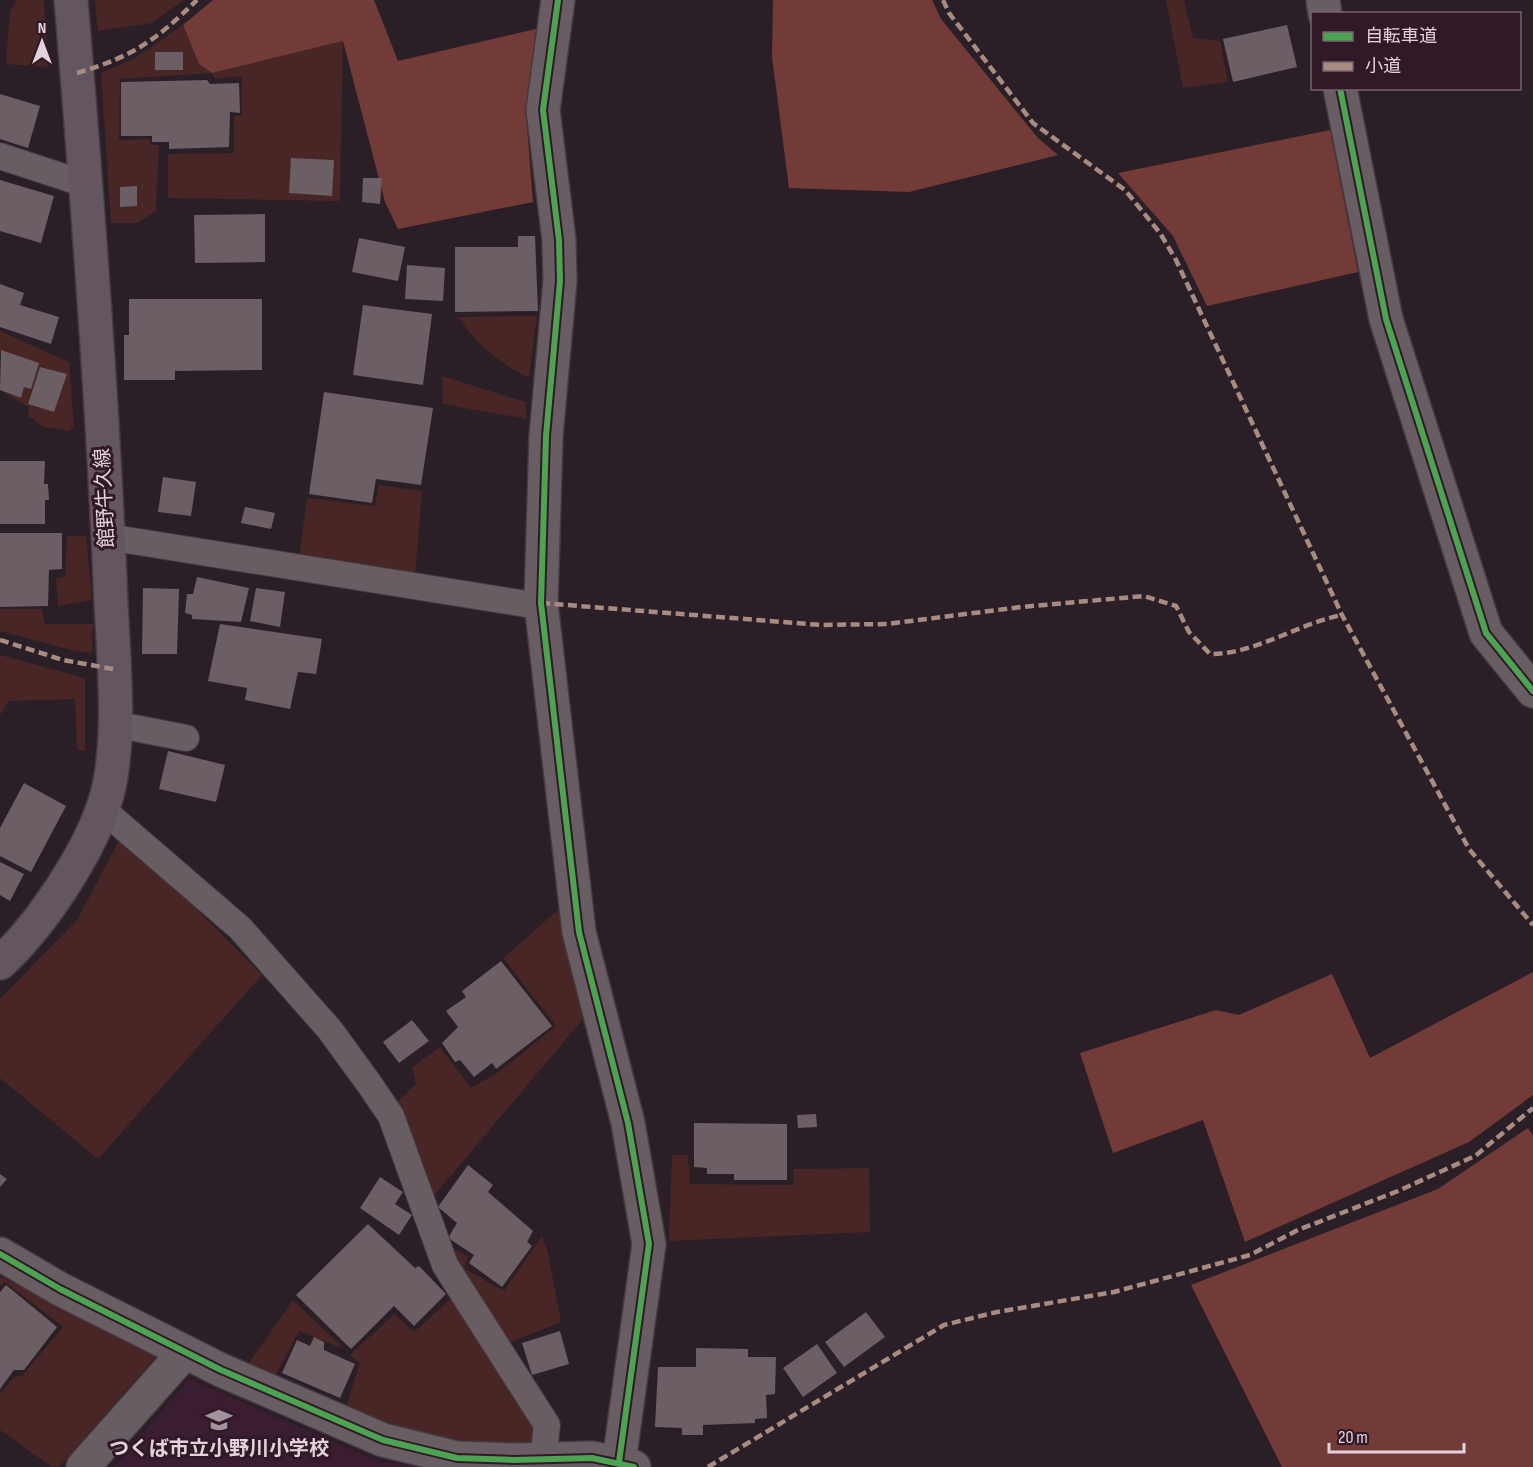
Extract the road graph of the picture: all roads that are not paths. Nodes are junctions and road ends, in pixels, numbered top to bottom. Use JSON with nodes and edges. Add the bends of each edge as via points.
{"nodes":[{"id":1,"x":71,"y":0,"type":"edge"},
{"id":2,"x":558,"y":0,"type":"edge"},
{"id":3,"x":1340,"y":90,"type":"edge"},
{"id":4,"x":0,"y":156,"type":"edge"},
{"id":5,"x":85,"y":184,"type":"junction"},
{"id":6,"x":108,"y":537,"type":"junction"},
{"id":7,"x":541,"y":603,"type":"junction"},
{"id":8,"x":1533,"y":691,"type":"edge"},
{"id":9,"x":114,"y":724,"type":"junction"},
{"id":10,"x":186,"y":738,"type":"dead end"},
{"id":11,"x":102,"y":809,"type":"junction"},
{"id":12,"x":0,"y":963,"type":"edge"},
{"id":13,"x":0,"y":1254,"type":"edge"},
{"id":14,"x":185,"y":1352,"type":"junction"},
{"id":15,"x":543,"y":1460,"type":"junction"},
{"id":16,"x":627,"y":1464,"type":"edge"},
{"id":17,"x":83,"y":1467,"type":"edge"}],
"edges":[{"from":1,"to":5,"type":"main road","name":"館野牛久線"},
{"from":2,"to":7,"type":"street","via":[[543,110],[560,280],[546,436]]},
{"from":3,"to":8,"type":"street","via":[[1386,319],[1486,633]]},
{"from":4,"to":5,"type":"lane"},
{"from":5,"to":6,"type":"main road","name":"館野牛久線"},
{"from":6,"to":7,"type":"lane","via":[[526,604]]},
{"from":6,"to":9,"type":"main road","name":"館野牛久線"},
{"from":7,"to":16,"type":"street","via":[[579,932],[628,1123],[649,1244]]},
{"from":9,"to":10,"type":"lane"},
{"from":9,"to":11,"type":"main road","name":"館野牛久線","via":[[114,759]]},
{"from":11,"to":12,"type":"main road","name":"館野牛久線","via":[[39,921],[23,943]]},
{"from":11,"to":15,"type":"lane","via":[[240,928],[330,1030],[370,1085],[391,1116],[445,1265],[547,1425]]},
{"from":13,"to":14,"type":"street"},
{"from":14,"to":15,"type":"street","via":[[383,1440],[457,1458]]},
{"from":14,"to":17,"type":"street"},
{"from":15,"to":16,"type":"street","via":[[592,1458]]}]}
